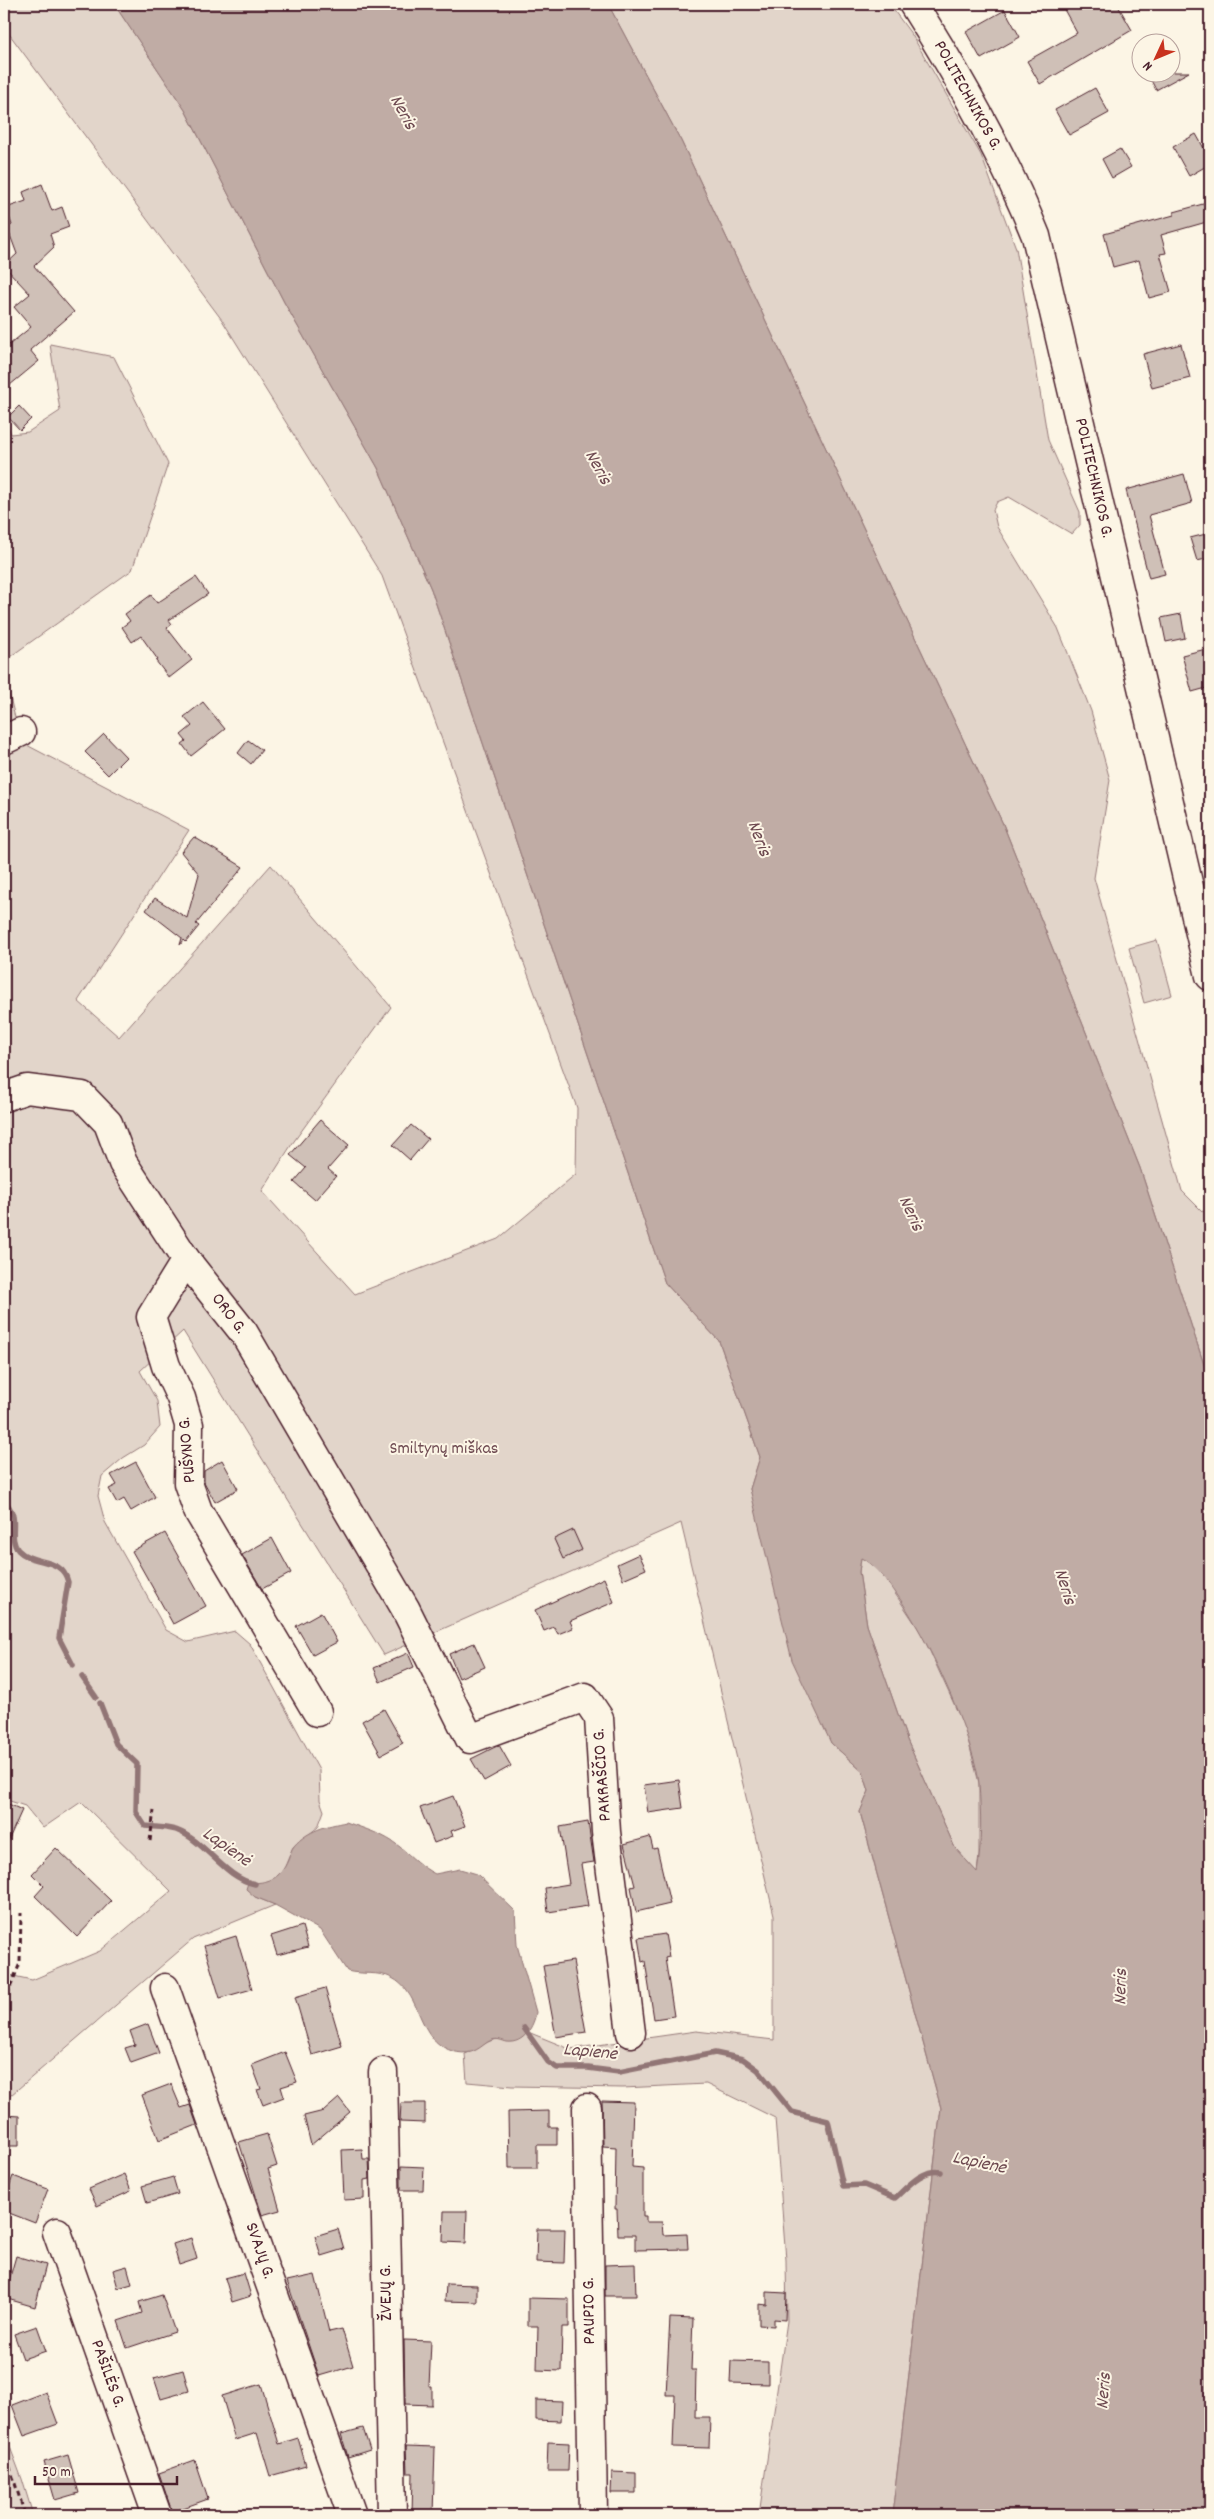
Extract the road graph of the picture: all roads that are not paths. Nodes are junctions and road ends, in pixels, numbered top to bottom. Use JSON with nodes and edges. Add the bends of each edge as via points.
{"nodes":[{"id":1,"x":913,"y":4,"type":"edge"},
{"id":2,"x":1210,"y":976,"type":"edge"},
{"id":3,"x":4,"y":1097,"type":"edge"},
{"id":4,"x":186,"y":1260,"type":"junction"},
{"id":5,"x":405,"y":1608,"type":"joint"},
{"id":6,"x":317,"y":1712,"type":"dead end"},
{"id":7,"x":165,"y":1988,"type":"dead end"},
{"id":8,"x":631,"y":2034,"type":"dead end"},
{"id":9,"x":383,"y":2072,"type":"dead end"},
{"id":10,"x":587,"y":2108,"type":"dead end"},
{"id":11,"x":56,"y":2232,"type":"dead end"},
{"id":12,"x":158,"y":2515,"type":"edge"},
{"id":13,"x":352,"y":2515,"type":"edge"},
{"id":14,"x":392,"y":2515,"type":"edge"},
{"id":15,"x":594,"y":2515,"type":"edge"}],
"edges":[{"from":1,"to":2,"type":"street","name":"POLITECHNIKOS G.","via":[[986,128],[1014,182],[1036,236]]},
{"from":3,"to":4,"type":"street","name":"ORO G.","via":[[27,1089],[82,1096],[108,1123],[124,1163]]},
{"from":4,"to":5,"type":"street","name":"ORO G.","via":[[244,1333]]},
{"from":4,"to":6,"type":"street","name":"PUŠYNO G.","via":[[151,1316],[189,1425],[188,1483],[198,1511]]},
{"from":5,"to":8,"type":"street","name":"PAKRAŠČIO G.","via":[[470,1739],[585,1697],[599,1718],[606,1832]]},
{"from":7,"to":13,"type":"street","name":"SVAJŲ G."},
{"from":9,"to":14,"type":"street","name":"ŽVEJŲ G."},
{"from":10,"to":15,"type":"street","name":"PAUPIO G."},
{"from":11,"to":12,"type":"street","name":"PAŠILĖS G."}]}
